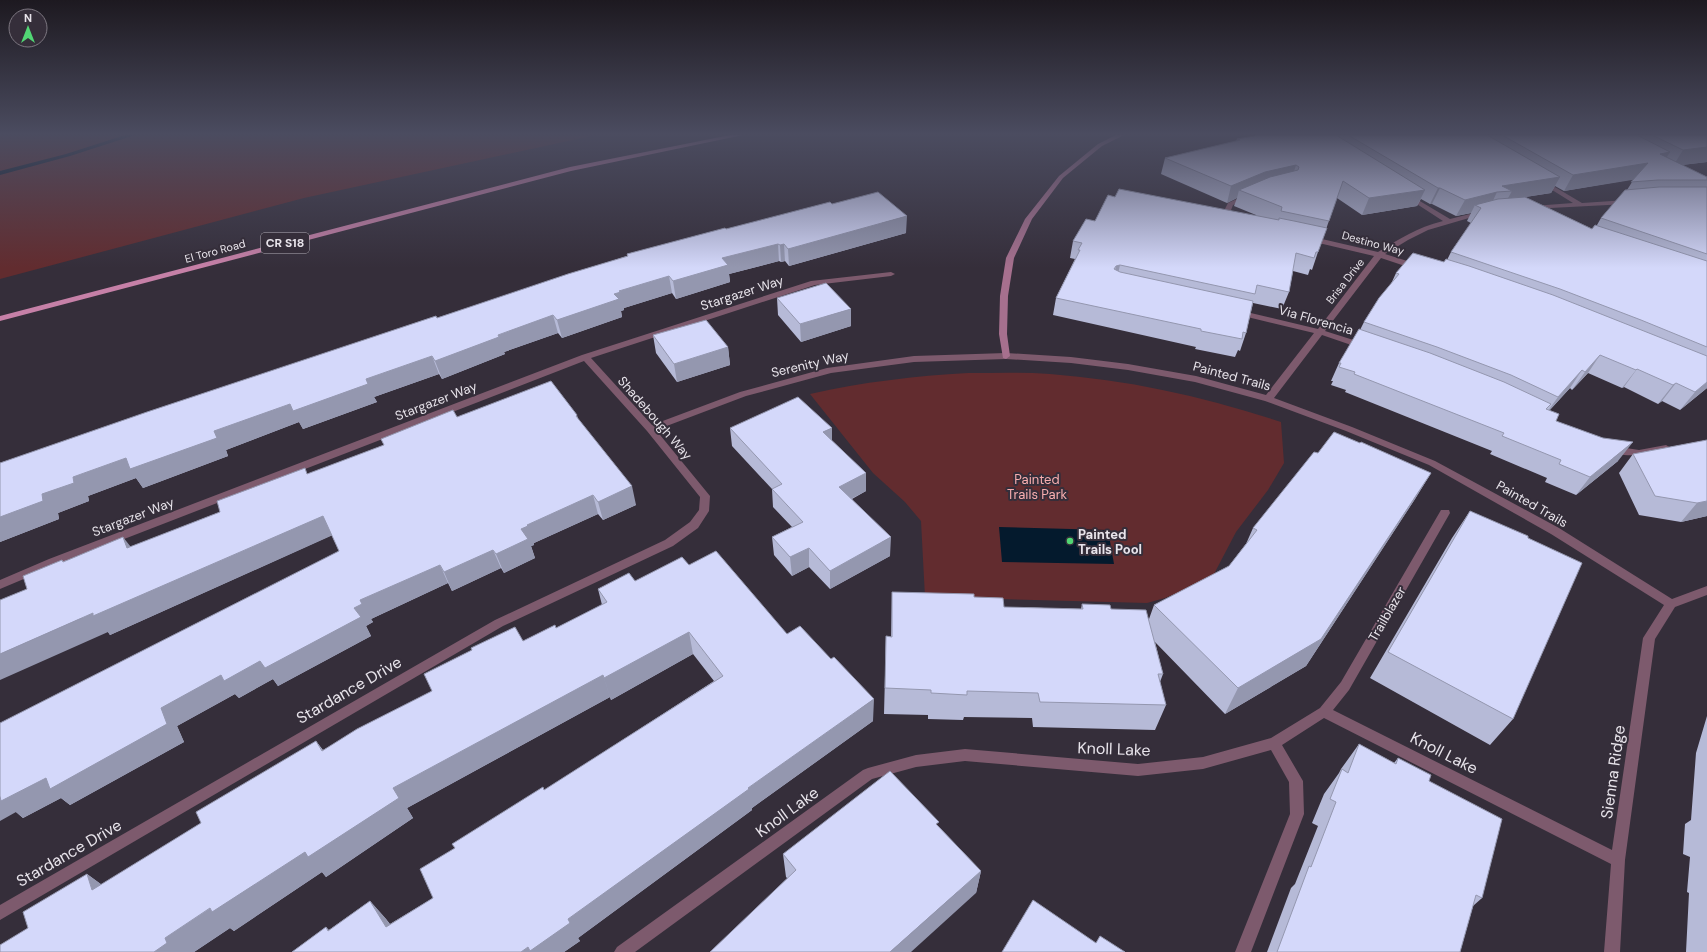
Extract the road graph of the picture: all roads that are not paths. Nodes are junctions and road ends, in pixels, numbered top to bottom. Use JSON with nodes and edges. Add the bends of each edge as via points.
{"nodes":[{"id":1,"x":530,"y":179,"type":"edge"},
{"id":2,"x":1059,"y":179,"type":"edge"},
{"id":3,"x":1539,"y":180,"type":"edge"},
{"id":4,"x":1402,"y":192,"type":"edge"},
{"id":5,"x":1257,"y":193,"type":"edge"},
{"id":6,"x":1633,"y":201,"type":"edge"},
{"id":7,"x":1581,"y":205,"type":"junction"},
{"id":8,"x":1489,"y":212,"type":"edge"},
{"id":9,"x":1547,"y":215,"type":"edge"},
{"id":10,"x":1223,"y":221,"type":"edge"},
{"id":11,"x":1448,"y":221,"type":"junction"},
{"id":12,"x":1298,"y":236,"type":"edge"},
{"id":13,"x":1379,"y":255,"type":"junction"},
{"id":14,"x":1424,"y":269,"type":"edge"},
{"id":15,"x":890,"y":274,"type":"dead end"},
{"id":16,"x":1231,"y":311,"type":"edge"},
{"id":17,"x":0,"y":319,"type":"edge"},
{"id":18,"x":1320,"y":332,"type":"junction"},
{"id":19,"x":1372,"y":350,"type":"edge"},
{"id":20,"x":1006,"y":356,"type":"junction"},
{"id":21,"x":585,"y":357,"type":"junction"},
{"id":22,"x":1268,"y":399,"type":"junction"},
{"id":23,"x":650,"y":429,"type":"junction"},
{"id":24,"x":1677,"y":446,"type":"edge"},
{"id":25,"x":1605,"y":447,"type":"edge"},
{"id":26,"x":705,"y":496,"type":"joint"},
{"id":27,"x":1445,"y":513,"type":"dead end"},
{"id":28,"x":0,"y":585,"type":"edge"},
{"id":29,"x":1707,"y":590,"type":"edge"},
{"id":30,"x":1671,"y":604,"type":"junction"},
{"id":31,"x":1324,"y":712,"type":"junction"},
{"id":32,"x":1274,"y":743,"type":"junction"},
{"id":33,"x":1618,"y":860,"type":"junction"},
{"id":34,"x":0,"y":913,"type":"edge"},
{"id":35,"x":622,"y":952,"type":"edge"},
{"id":36,"x":1243,"y":952,"type":"edge"},
{"id":37,"x":1612,"y":952,"type":"edge"}],
"edges":[{"from":1,"to":17,"type":"main road","name":"El Toro Road","number":"CR S18"},
{"from":2,"to":20,"type":"street","via":[[1029,219],[1010,258],[1004,296],[1003,334]]},
{"from":3,"to":7,"type":"street"},
{"from":4,"to":11,"type":"street"},
{"from":5,"to":10,"type":"street","via":[[1230,204]]},
{"from":6,"to":7,"type":"street"},
{"from":7,"to":9,"type":"street","via":[[1532,208]]},
{"from":8,"to":11,"type":"street","name":"Brisa Drive"},
{"from":11,"to":13,"type":"street","name":"Brisa Drive","via":[[1424,228]]},
{"from":12,"to":13,"type":"street","name":"Destino Way"},
{"from":13,"to":14,"type":"street","name":"Destino Way"},
{"from":13,"to":18,"type":"street","name":"Brisa Drive"},
{"from":15,"to":21,"type":"street","name":"Stargazer Way","via":[[814,283]]},
{"from":16,"to":18,"type":"street","name":"Via Florencia"},
{"from":18,"to":19,"type":"street","name":"Via Florencia"},
{"from":18,"to":22,"type":"street","name":"Brisa Drive"},
{"from":20,"to":22,"type":"street","name":"Painted Trails","via":[[1128,367],[1196,379]]},
{"from":20,"to":23,"type":"street","name":"Serenity Way","via":[[914,359],[830,370],[743,394]]},
{"from":21,"to":23,"type":"street","name":"Shadebough Way"},
{"from":21,"to":28,"type":"street","name":"Stargazer Way","via":[[53,562]]},
{"from":22,"to":30,"type":"street","name":"Painted Trails","via":[[1349,428],[1432,463],[1555,531]]},
{"from":23,"to":26,"type":"street","name":"Shadebough Way"},
{"from":24,"to":25,"type":"street","via":[[1639,453]]},
{"from":26,"to":34,"type":"street","name":"Stardance Drive","via":[[704,511],[694,525],[670,543],[500,623]]},
{"from":27,"to":31,"type":"street","name":"Trailblazer","via":[[1346,686]]},
{"from":29,"to":30,"type":"street"},
{"from":30,"to":33,"type":"street","name":"Sienna Ridge","via":[[1649,638]]},
{"from":31,"to":32,"type":"street","name":"Knoll Lake"},
{"from":31,"to":33,"type":"street","name":"Knoll Lake"},
{"from":32,"to":35,"type":"street","name":"Knoll Lake","via":[[1203,762],[1138,770],[965,755],[916,761],[868,774]]},
{"from":32,"to":36,"type":"street","via":[[1296,781],[1297,814]]},
{"from":33,"to":37,"type":"street","name":"Sienna Ridge"}]}
